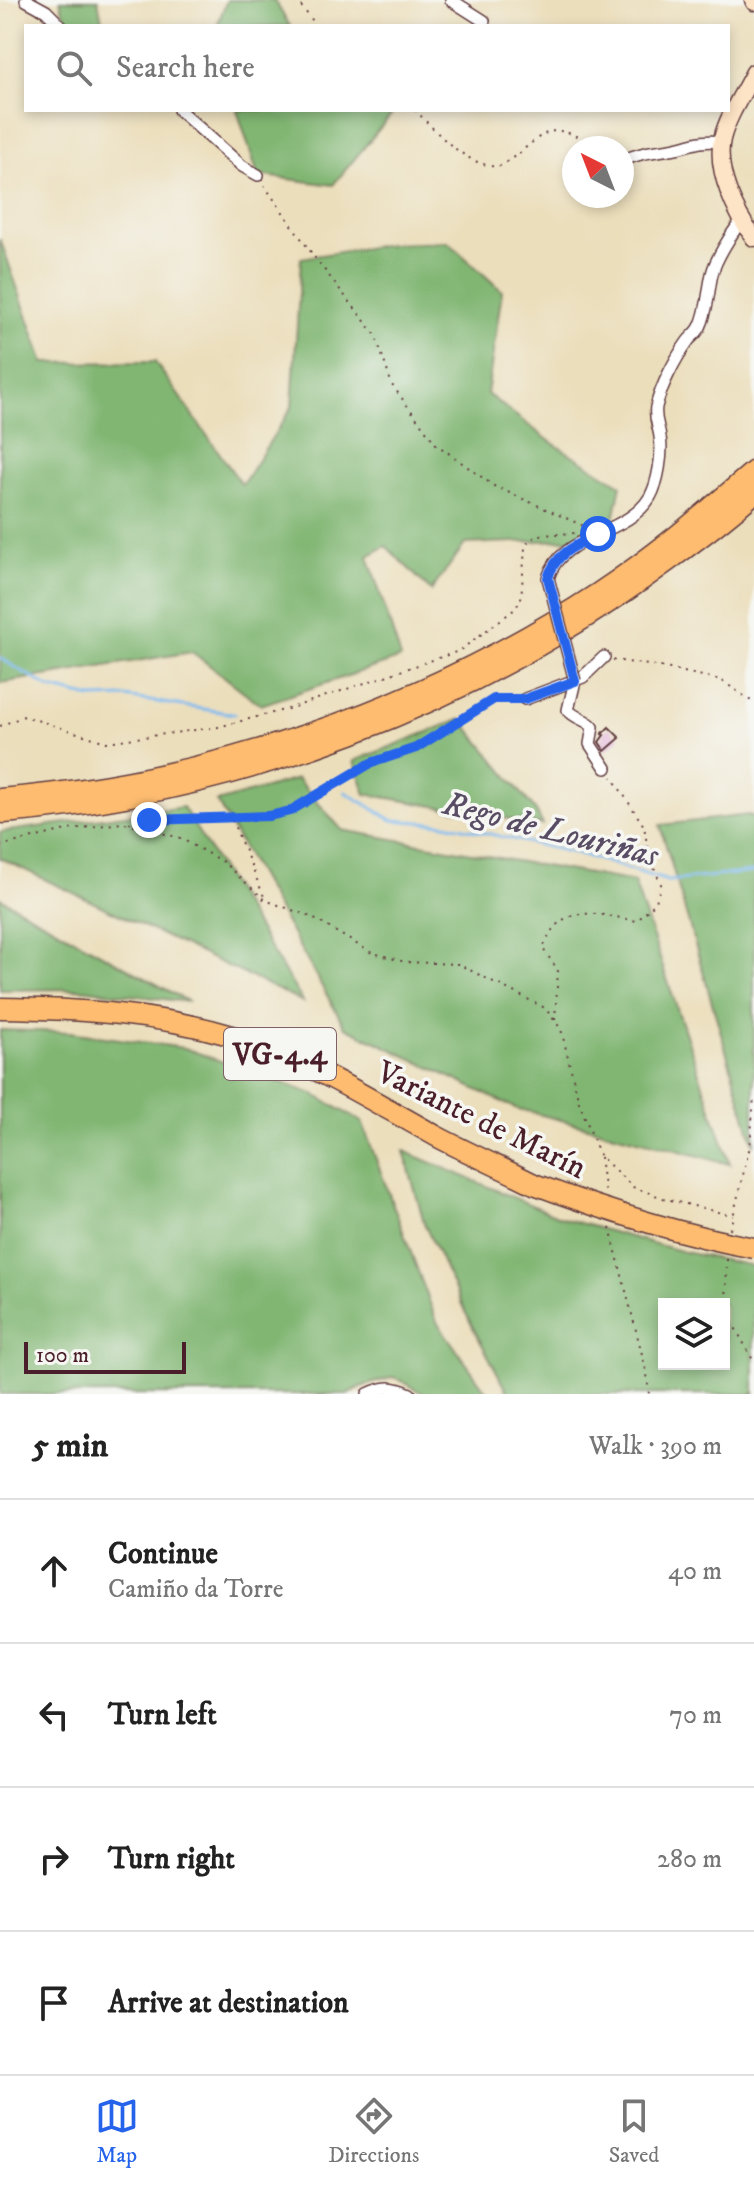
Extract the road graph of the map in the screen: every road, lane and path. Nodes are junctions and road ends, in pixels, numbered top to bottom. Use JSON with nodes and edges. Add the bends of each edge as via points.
{"nodes":[{"id":1,"x":26,"y":0,"type":"edge"},
{"id":2,"x":296,"y":0,"type":"edge"},
{"id":3,"x":451,"y":0,"type":"edge"},
{"id":4,"x":484,"y":21,"type":"dead end"},
{"id":5,"x":59,"y":24,"type":"edge"},
{"id":6,"x":315,"y":24,"type":"edge"},
{"id":7,"x":754,"y":72,"type":"edge"},
{"id":8,"x":181,"y":112,"type":"edge"},
{"id":9,"x":417,"y":112,"type":"edge"},
{"id":10,"x":580,"y":136,"type":"edge"},
{"id":11,"x":721,"y":142,"type":"junction"},
{"id":12,"x":634,"y":156,"type":"edge"},
{"id":13,"x":258,"y":175,"type":"joint"},
{"id":14,"x":741,"y":221,"type":"junction"},
{"id":15,"x":754,"y":238,"type":"edge"},
{"id":16,"x":754,"y":471,"type":"edge"},
{"id":17,"x":754,"y":493,"type":"edge"},
{"id":18,"x":754,"y":506,"type":"edge"},
{"id":19,"x":688,"y":547,"type":"junction"},
{"id":20,"x":604,"y":657,"type":"joint"},
{"id":21,"x":575,"y":681,"type":"junction"},
{"id":22,"x":525,"y":699,"type":"joint"},
{"id":23,"x":754,"y":703,"type":"edge"},
{"id":24,"x":0,"y":726,"type":"edge"},
{"id":25,"x":606,"y":768,"type":"joint"},
{"id":26,"x":0,"y":799,"type":"edge"},
{"id":27,"x":0,"y":813,"type":"edge"},
{"id":28,"x":231,"y":818,"type":"junction"},
{"id":29,"x":125,"y":823,"type":"junction"},
{"id":30,"x":0,"y":846,"type":"edge"},
{"id":31,"x":265,"y":900,"type":"junction"},
{"id":32,"x":0,"y":1008,"type":"edge"},
{"id":33,"x":555,"y":1021,"type":"junction"},
{"id":34,"x":600,"y":1156,"type":"junction"},
{"id":35,"x":606,"y":1200,"type":"dead end"},
{"id":36,"x":733,"y":1216,"type":"dead end"},
{"id":37,"x":610,"y":1229,"type":"dead end"},
{"id":38,"x":754,"y":1248,"type":"edge"},
{"id":39,"x":368,"y":1394,"type":"edge"},
{"id":40,"x":410,"y":1394,"type":"edge"},
{"id":41,"x":649,"y":1394,"type":"edge"}],
"edges":[{"from":1,"to":5,"type":"street"},
{"from":2,"to":6,"type":"path"},
{"from":3,"to":4,"type":"street"},
{"from":7,"to":11,"type":"street"},
{"from":8,"to":13,"type":"street"},
{"from":9,"to":10,"type":"path","via":[[464,157],[485,166],[498,167],[547,131],[561,129]]},
{"from":11,"to":12,"type":"street","via":[[701,140]]},
{"from":11,"to":14,"type":"street","via":[[724,175]]},
{"from":13,"to":24,"type":"path","via":[[375,334],[392,385],[436,444],[494,486],[592,530],[529,540],[515,609],[459,651],[288,709],[218,727],[106,742],[24,716]]},
{"from":14,"to":15,"type":"street"},
{"from":14,"to":21,"type":"street","bridge":true,"via":[[713,269],[699,328],[687,342],[656,410],[660,456],[650,496],[621,522],[552,564],[548,578]]},
{"from":16,"to":26,"type":"highway","via":[[597,594],[509,647],[413,694],[231,758],[149,778]]},
{"from":17,"to":19,"type":"highway"},
{"from":18,"to":19,"type":"highway"},
{"from":19,"to":27,"type":"highway","via":[[587,618],[517,658],[320,747],[154,792]]},
{"from":20,"to":21,"type":"street"},
{"from":20,"to":23,"type":"path","via":[[721,680]]},
{"from":21,"to":22,"type":"street"},
{"from":21,"to":25,"type":"street","via":[[568,710],[593,727],[590,744]]},
{"from":22,"to":28,"type":"path","via":[[494,699],[416,748],[371,763],[290,811]]},
{"from":25,"to":33,"type":"path","via":[[644,826],[661,884],[656,902],[637,921],[593,912],[565,917],[549,932],[543,949],[558,970]]},
{"from":28,"to":29,"type":"path"},
{"from":28,"to":31,"type":"path"},
{"from":29,"to":30,"type":"path"},
{"from":29,"to":31,"type":"path","via":[[180,838],[223,862]]},
{"from":31,"to":33,"type":"path","via":[[311,917],[370,952],[405,962],[458,964],[545,1008]]},
{"from":32,"to":38,"type":"highway","name":"Variante de Marín","number":"VG-4.4","bridge":true,"via":[[132,1014],[231,1036],[289,1057],[534,1184],[610,1213]]},
{"from":33,"to":34,"type":"path"},
{"from":34,"to":35,"type":"path"},
{"from":34,"to":36,"type":"path","via":[[633,1187]]},
{"from":37,"to":41,"type":"path"},
{"from":39,"to":40,"type":"street","via":[[396,1387]]}]}
